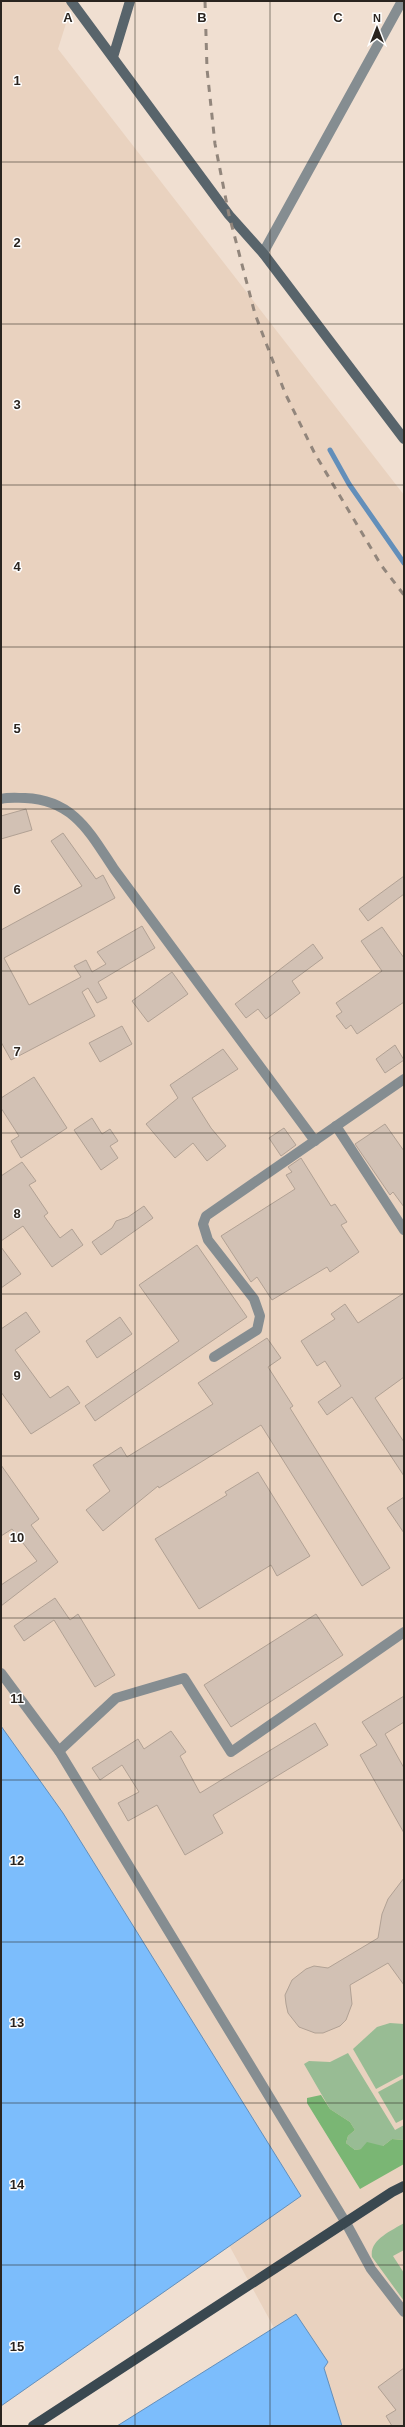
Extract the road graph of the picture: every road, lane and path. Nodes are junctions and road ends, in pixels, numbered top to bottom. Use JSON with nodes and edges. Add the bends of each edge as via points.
{"nodes":[{"id":1,"x":71,"y":1,"type":"edge"},
{"id":2,"x":130,"y":1,"type":"edge"},
{"id":3,"x":402,"y":1,"type":"edge"},
{"id":4,"x":113,"y":57,"type":"junction"},
{"id":5,"x":263,"y":253,"type":"junction"},
{"id":6,"x":404,"y":440,"type":"edge"},
{"id":7,"x":1,"y":799,"type":"edge"},
{"id":8,"x":404,"y":1079,"type":"edge"},
{"id":9,"x":336,"y":1126,"type":"junction"},
{"id":10,"x":315,"y":1141,"type":"junction"},
{"id":11,"x":404,"y":1230,"type":"edge"},
{"id":12,"x":214,"y":1357,"type":"dead end"},
{"id":13,"x":404,"y":1632,"type":"edge"},
{"id":14,"x":1,"y":1673,"type":"edge"},
{"id":15,"x":59,"y":1751,"type":"junction"},
{"id":16,"x":404,"y":2186,"type":"edge"},
{"id":17,"x":346,"y":2223,"type":"junction"},
{"id":18,"x":404,"y":2312,"type":"edge"},
{"id":19,"x":33,"y":2426,"type":"edge"}],
"edges":[{"from":1,"to":4,"type":"main road"},
{"from":2,"to":4,"type":"main road"},
{"from":3,"to":5,"type":"street"},
{"from":4,"to":5,"type":"main road","via":[[229,215]]},
{"from":5,"to":6,"type":"main road"},
{"from":7,"to":10,"type":"street","via":[[34,799],[63,807],[82,823]]},
{"from":8,"to":9,"type":"street"},
{"from":9,"to":10,"type":"street"},
{"from":9,"to":11,"type":"street"},
{"from":10,"to":12,"type":"street","via":[[206,1216],[203,1224],[208,1240],[254,1299],[260,1316],[257,1330]]},
{"from":13,"to":15,"type":"street","via":[[231,1752],[184,1678],[116,1698]]},
{"from":14,"to":15,"type":"street"},
{"from":15,"to":17,"type":"street"},
{"from":16,"to":17,"type":"main road"},
{"from":17,"to":18,"type":"street","via":[[371,2269]]},
{"from":17,"to":19,"type":"main road"}]}
